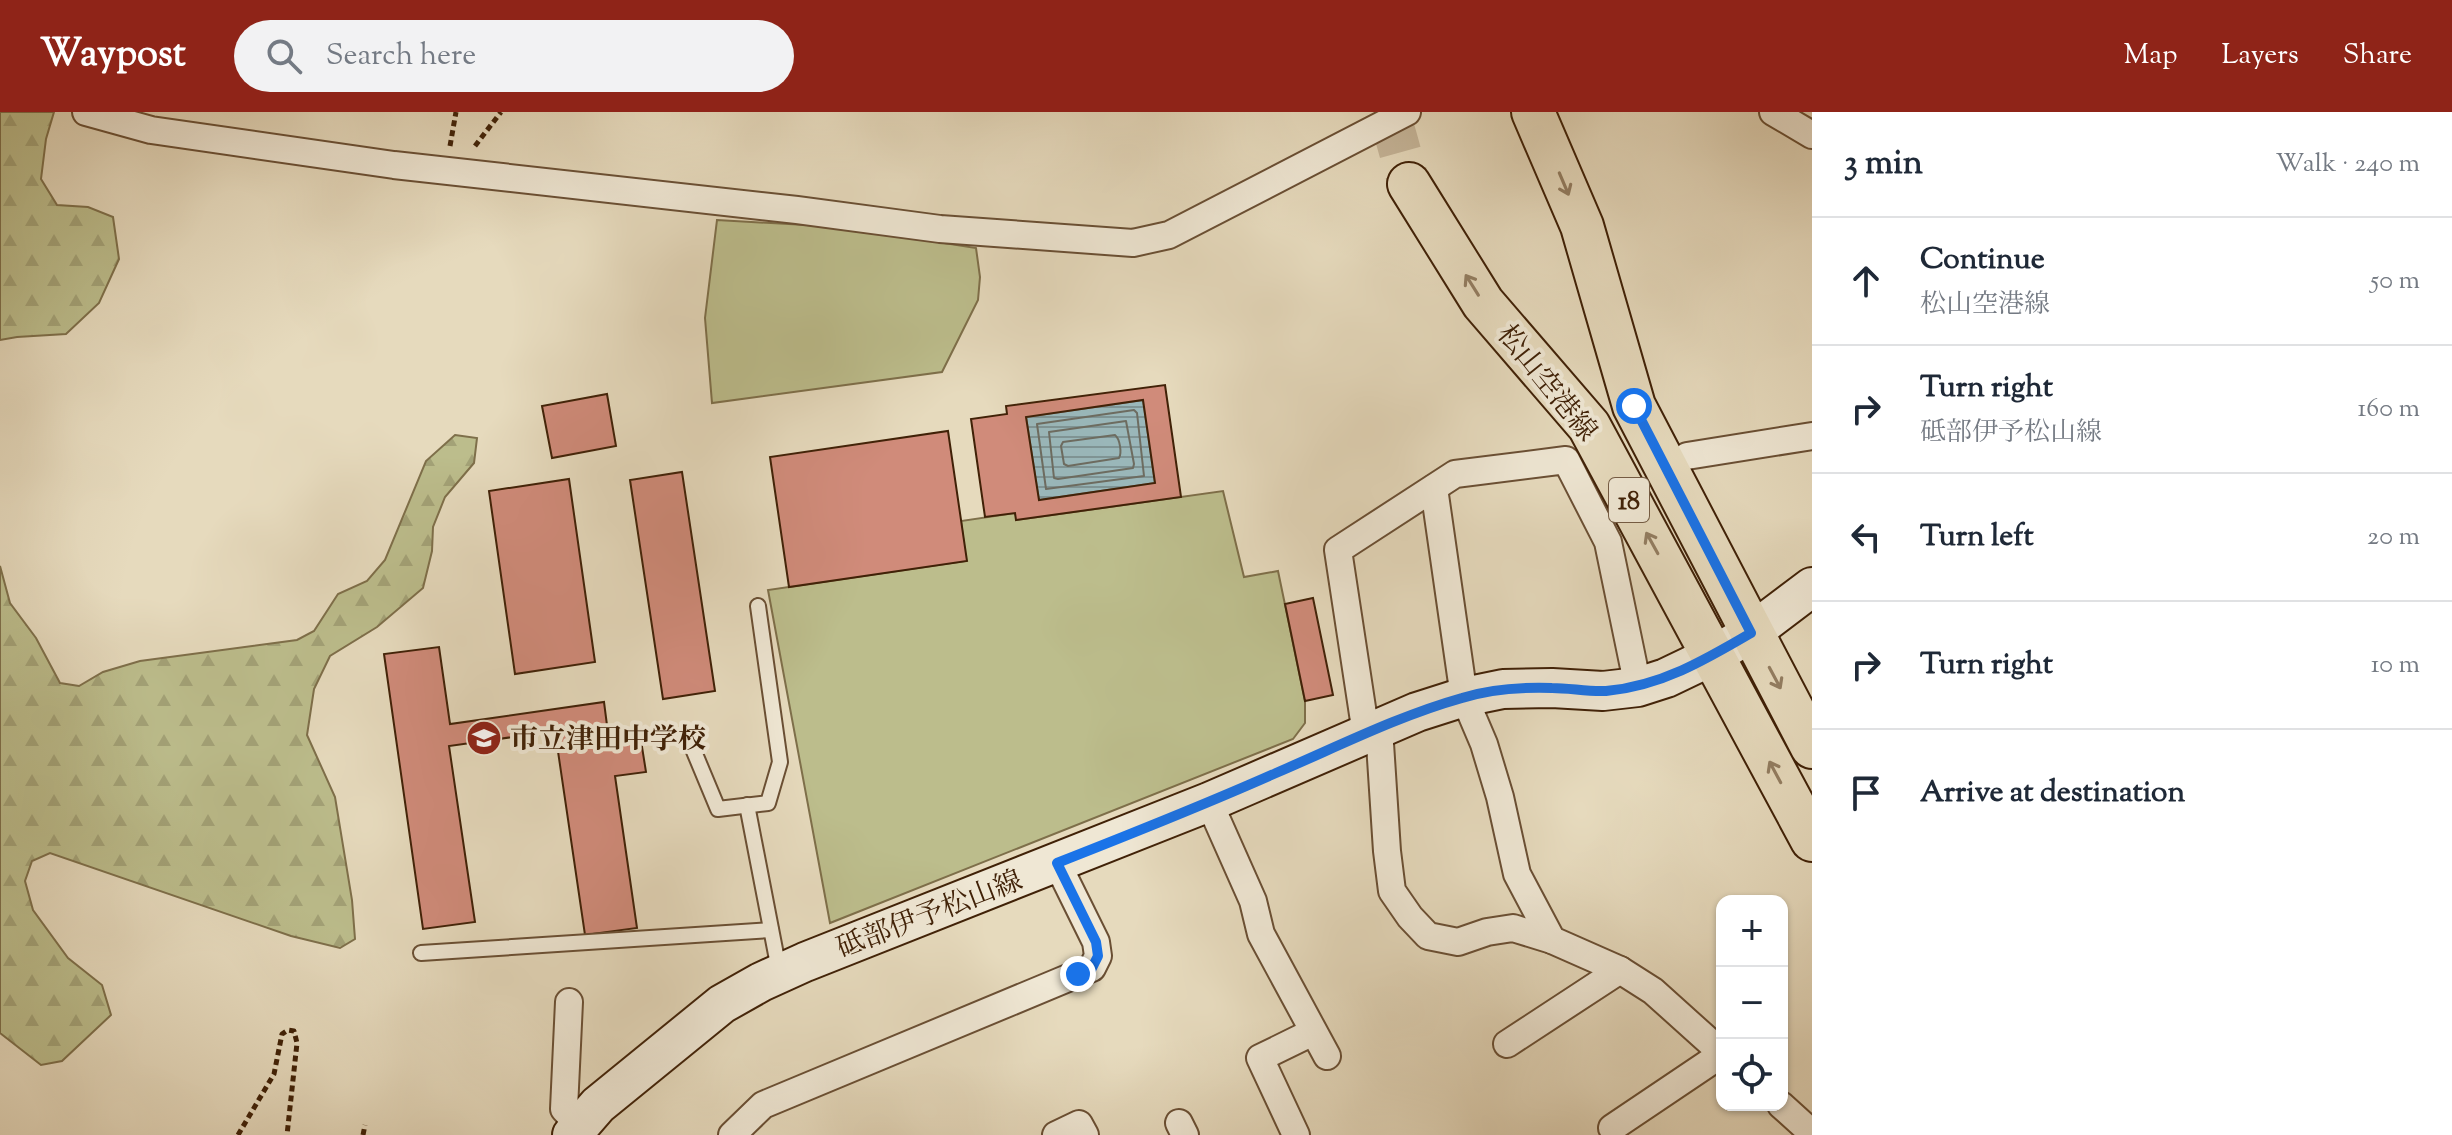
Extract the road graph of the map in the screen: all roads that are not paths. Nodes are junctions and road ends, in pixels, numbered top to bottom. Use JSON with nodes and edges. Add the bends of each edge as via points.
{"nodes":[{"id":1,"x":86,"y":112,"type":"edge"},
{"id":2,"x":1407,"y":112,"type":"edge"},
{"id":3,"x":1533,"y":112,"type":"edge"},
{"id":4,"x":1773,"y":112,"type":"edge"},
{"id":5,"x":1812,"y":135,"type":"edge"},
{"id":6,"x":1409,"y":184,"type":"tunnel mouth"},
{"id":7,"x":1812,"y":436,"type":"edge"},
{"id":8,"x":1687,"y":456,"type":"dead end"},
{"id":9,"x":1434,"y":488,"type":"junction"},
{"id":10,"x":1812,"y":587,"type":"edge"},
{"id":11,"x":758,"y":606,"type":"dead end"},
{"id":12,"x":1751,"y":633,"type":"junction"},
{"id":13,"x":1714,"y":655,"type":"junction"},
{"id":14,"x":1638,"y":687,"type":"junction"},
{"id":15,"x":1464,"y":697,"type":"junction"},
{"id":16,"x":1372,"y":731,"type":"junction"},
{"id":17,"x":688,"y":737,"type":"dead end"},
{"id":18,"x":1812,"y":747,"type":"edge"},
{"id":19,"x":1209,"y":802,"type":"junction"},
{"id":20,"x":747,"y":805,"type":"junction"},
{"id":21,"x":1812,"y":840,"type":"edge"},
{"id":22,"x":1057,"y":863,"type":"junction"},
{"id":23,"x":771,"y":930,"type":"junction"},
{"id":24,"x":1552,"y":940,"type":"junction"},
{"id":25,"x":421,"y":953,"type":"dead end"},
{"id":26,"x":1620,"y":970,"type":"junction"},
{"id":27,"x":779,"y":974,"type":"junction"},
{"id":28,"x":569,"y":1002,"type":"dead end"},
{"id":29,"x":1313,"y":1032,"type":"junction"},
{"id":30,"x":1716,"y":1043,"type":"edge"},
{"id":31,"x":1507,"y":1044,"type":"dead end"},
{"id":32,"x":1716,"y":1049,"type":"edge"},
{"id":33,"x":1327,"y":1056,"type":"dead end"},
{"id":34,"x":1788,"y":1111,"type":"edge"},
{"id":35,"x":1612,"y":1128,"type":"dead end"},
{"id":36,"x":575,"y":1130,"type":"edge"},
{"id":37,"x":1812,"y":1133,"type":"edge"},
{"id":38,"x":732,"y":1135,"type":"edge"},
{"id":39,"x":1056,"y":1135,"type":"edge"},
{"id":40,"x":1085,"y":1135,"type":"edge"},
{"id":41,"x":1296,"y":1135,"type":"edge"}],
"edges":[{"from":1,"to":2,"type":"street","via":[[151,130],[455,172],[940,229],[1133,243],[1169,235]]},
{"from":3,"to":12,"type":"main road","name":"松山空港線","number":"18","one_way":true,"via":[[1582,226],[1634,406]]},
{"from":4,"to":5,"type":"street"},
{"from":13,"to":6,"type":"main road","name":"松山空港線","number":"18","one_way":true,"via":[[1589,426],[1483,303]]},
{"from":7,"to":8,"type":"street"},
{"from":9,"to":14,"type":"street","via":[[1455,474],[1566,460],[1608,542]]},
{"from":9,"to":15,"type":"street"},
{"from":9,"to":16,"type":"street","via":[[1338,550]]},
{"from":10,"to":12,"type":"main road","name":"砥部伊予松山線"},
{"from":11,"to":20,"type":"lane","via":[[780,762],[768,803]]},
{"from":12,"to":13,"type":"main road","name":"砥部伊予松山線"},
{"from":12,"to":18,"type":"main road","name":"松山空港線","number":"18","one_way":true},
{"from":13,"to":14,"type":"main road","name":"砥部伊予松山線"},
{"from":21,"to":13,"type":"main road","name":"松山空港線","number":"18","one_way":true},
{"from":14,"to":15,"type":"main road","name":"砥部伊予松山線","via":[[1503,689]]},
{"from":15,"to":16,"type":"main road","name":"砥部伊予松山線"},
{"from":15,"to":24,"type":"street","via":[[1500,797],[1517,874]]},
{"from":16,"to":19,"type":"main road","name":"砥部伊予松山線"},
{"from":16,"to":24,"type":"street","via":[[1392,891],[1410,917],[1428,936],[1458,942],[1513,928]]},
{"from":17,"to":20,"type":"lane","via":[[718,809]]},
{"from":19,"to":22,"type":"main road","name":"砥部伊予松山線"},
{"from":19,"to":29,"type":"street","via":[[1253,901],[1261,934]]},
{"from":20,"to":23,"type":"lane"},
{"from":22,"to":27,"type":"main road","name":"砥部伊予松山線"},
{"from":22,"to":38,"type":"street","via":[[1096,942],[1098,956],[1092,968],[763,1105]]},
{"from":23,"to":25,"type":"lane"},
{"from":23,"to":27,"type":"lane"},
{"from":24,"to":26,"type":"street"},
{"from":26,"to":30,"type":"street"},
{"from":26,"to":31,"type":"street"},
{"from":27,"to":36,"type":"main road","name":"砥部伊予松山線","via":[[722,1004],[598,1105]]},
{"from":28,"to":36,"type":"street","via":[[564,1109]]},
{"from":29,"to":33,"type":"street"},
{"from":29,"to":41,"type":"street","via":[[1260,1058]]},
{"from":32,"to":35,"type":"street"},
{"from":34,"to":37,"type":"street"},
{"from":39,"to":40,"type":"street","via":[[1079,1124]]}]}
